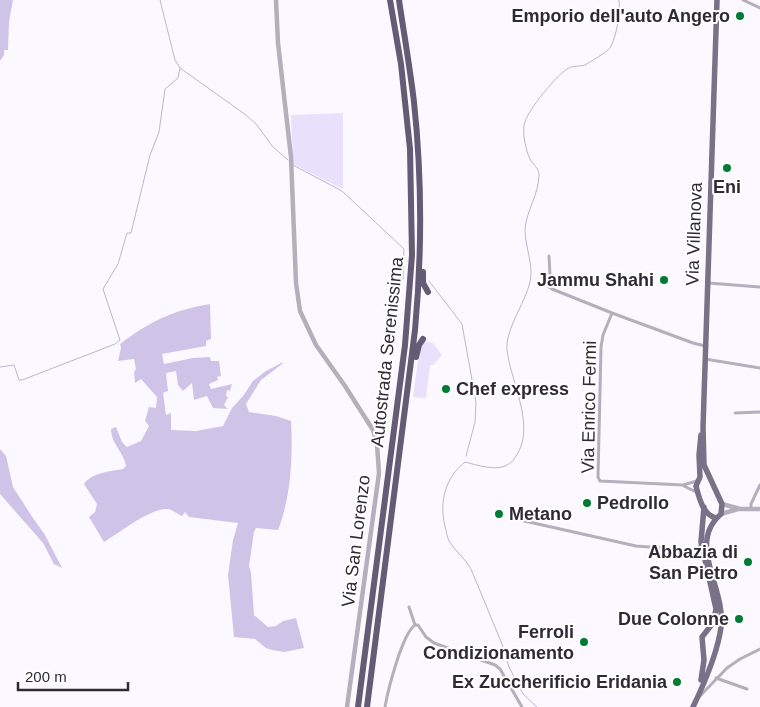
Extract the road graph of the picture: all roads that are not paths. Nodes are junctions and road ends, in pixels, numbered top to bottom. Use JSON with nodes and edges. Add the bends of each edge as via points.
{"nodes":[{"id":1,"x":276,"y":0,"type":"edge"},
{"id":2,"x":390,"y":0,"type":"edge"},
{"id":3,"x":399,"y":0,"type":"edge"},
{"id":4,"x":717,"y":0,"type":"edge"},
{"id":5,"x":743,"y":0,"type":"edge"},
{"id":6,"x":760,"y":8,"type":"edge"},
{"id":7,"x":420,"y":252,"type":"junction"},
{"id":8,"x":548,"y":256,"type":"dead end"},
{"id":9,"x":708,"y":283,"type":"junction"},
{"id":10,"x":760,"y":288,"type":"edge"},
{"id":11,"x":428,"y":292,"type":"dead end"},
{"id":12,"x":612,"y":313,"type":"junction"},
{"id":13,"x":423,"y":339,"type":"dead end"},
{"id":14,"x":706,"y":346,"type":"junction"},
{"id":15,"x":705,"y":359,"type":"junction"},
{"id":16,"x":760,"y":368,"type":"edge"},
{"id":17,"x":408,"y":387,"type":"junction"},
{"id":18,"x":735,"y":412,"type":"dead end"},
{"id":19,"x":760,"y":412,"type":"edge"},
{"id":20,"x":703,"y":428,"type":"junction"},
{"id":21,"x":710,"y":479,"type":"junction"},
{"id":22,"x":698,"y":481,"type":"junction"},
{"id":23,"x":683,"y":485,"type":"junction"},
{"id":24,"x":760,"y":485,"type":"edge"},
{"id":25,"x":698,"y":493,"type":"junction"},
{"id":26,"x":722,"y":504,"type":"junction"},
{"id":27,"x":704,"y":507,"type":"junction"},
{"id":28,"x":740,"y":509,"type":"junction"},
{"id":29,"x":751,"y":509,"type":"junction"},
{"id":30,"x":760,"y":509,"type":"edge"},
{"id":31,"x":719,"y":516,"type":"junction"},
{"id":32,"x":511,"y":518,"type":"dead end"},
{"id":33,"x":701,"y":546,"type":"junction"},
{"id":34,"x":689,"y":550,"type":"junction"},
{"id":35,"x":703,"y":554,"type":"junction"},
{"id":36,"x":409,"y":607,"type":"dead end"},
{"id":37,"x":415,"y":625,"type":"junction"},
{"id":38,"x":708,"y":631,"type":"junction"},
{"id":39,"x":718,"y":634,"type":"junction"},
{"id":40,"x":703,"y":646,"type":"junction"},
{"id":41,"x":715,"y":648,"type":"junction"},
{"id":42,"x":760,"y":649,"type":"edge"},
{"id":43,"x":716,"y":678,"type":"junction"},
{"id":44,"x":703,"y":684,"type":"junction"},
{"id":45,"x":710,"y":684,"type":"junction"},
{"id":46,"x":747,"y":689,"type":"dead end"},
{"id":47,"x":697,"y":699,"type":"junction"},
{"id":48,"x":347,"y":707,"type":"edge"},
{"id":49,"x":358,"y":707,"type":"edge"},
{"id":50,"x":367,"y":707,"type":"edge"},
{"id":51,"x":385,"y":707,"type":"edge"},
{"id":52,"x":522,"y":707,"type":"edge"},
{"id":53,"x":691,"y":707,"type":"edge"}],
"edges":[{"from":1,"to":48,"type":"street","name":"Via San Lorenzo","via":[[291,157],[300,311],[316,345],[373,430],[379,458]]},
{"from":2,"to":49,"type":"highway","name":"Autostrada Serenissima","via":[[410,149],[412,255],[405,345]]},
{"from":3,"to":7,"type":"highway","name":"Autostrada Serenissima","via":[[417,134]]},
{"from":4,"to":9,"type":"main road","name":"Via Villanova"},
{"from":5,"to":6,"type":"street"},
{"from":7,"to":11,"type":"highway","via":[[423,283]]},
{"from":7,"to":17,"type":"highway","name":"Autostrada Serenissima"},
{"from":8,"to":12,"type":"street","via":[[548,286],[552,290]]},
{"from":9,"to":10,"type":"street"},
{"from":9,"to":14,"type":"main road","name":"Via Villanova"},
{"from":12,"to":14,"type":"street"},
{"from":12,"to":23,"type":"street","name":"Via Enrico Fermi","via":[[601,347],[599,479],[602,482]]},
{"from":13,"to":17,"type":"highway","via":[[418,345]]},
{"from":14,"to":15,"type":"main road","name":"Via Villanova"},
{"from":15,"to":16,"type":"street"},
{"from":15,"to":20,"type":"main road","name":"Via Villanova"},
{"from":17,"to":50,"type":"highway","name":"Autostrada Serenissima"},
{"from":18,"to":19,"type":"street"},
{"from":20,"to":21,"type":"main road","name":"Via Villanova","via":[[704,465]]},
{"from":20,"to":22,"type":"main road","name":"Via Villanova"},
{"from":21,"to":22,"type":"main road"},
{"from":21,"to":26,"type":"main road","name":"Via Villanova"},
{"from":22,"to":23,"type":"street","name":"Via Enrico Fermi"},
{"from":22,"to":25,"type":"main road","name":"Via Villanova"},
{"from":23,"to":25,"type":"street","name":"Via Enrico Fermi"},
{"from":24,"to":29,"type":"street"},
{"from":25,"to":27,"type":"main road","name":"Via Villanova"},
{"from":26,"to":28,"type":"street"},
{"from":26,"to":31,"type":"main road"},
{"from":27,"to":31,"type":"main road","via":[[708,515]]},
{"from":27,"to":33,"type":"main road"},
{"from":28,"to":29,"type":"street"},
{"from":28,"to":31,"type":"street"},
{"from":29,"to":30,"type":"street"},
{"from":31,"to":39,"type":"main road","via":[[708,533],[706,546],[721,610]]},
{"from":32,"to":34,"type":"street","via":[[642,548]]},
{"from":33,"to":34,"type":"street"},
{"from":33,"to":35,"type":"main road"},
{"from":34,"to":35,"type":"street"},
{"from":35,"to":38,"type":"main road","via":[[716,609],[714,622]]},
{"from":36,"to":37,"type":"street"},
{"from":37,"to":51,"type":"street","via":[[408,631]]},
{"from":37,"to":52,"type":"street","via":[[434,643],[495,665]]},
{"from":38,"to":39,"type":"main road"},
{"from":38,"to":40,"type":"main road","via":[[702,637]]},
{"from":39,"to":41,"type":"main road"},
{"from":40,"to":41,"type":"main road","via":[[710,650]]},
{"from":40,"to":53,"type":"main road","via":[[702,677]]},
{"from":41,"to":44,"type":"main road"},
{"from":42,"to":43,"type":"street","via":[[740,659]]},
{"from":43,"to":45,"type":"street"},
{"from":43,"to":46,"type":"street"},
{"from":44,"to":45,"type":"street"},
{"from":44,"to":47,"type":"main road"},
{"from":45,"to":47,"type":"street"},
{"from":47,"to":53,"type":"main road"}]}
